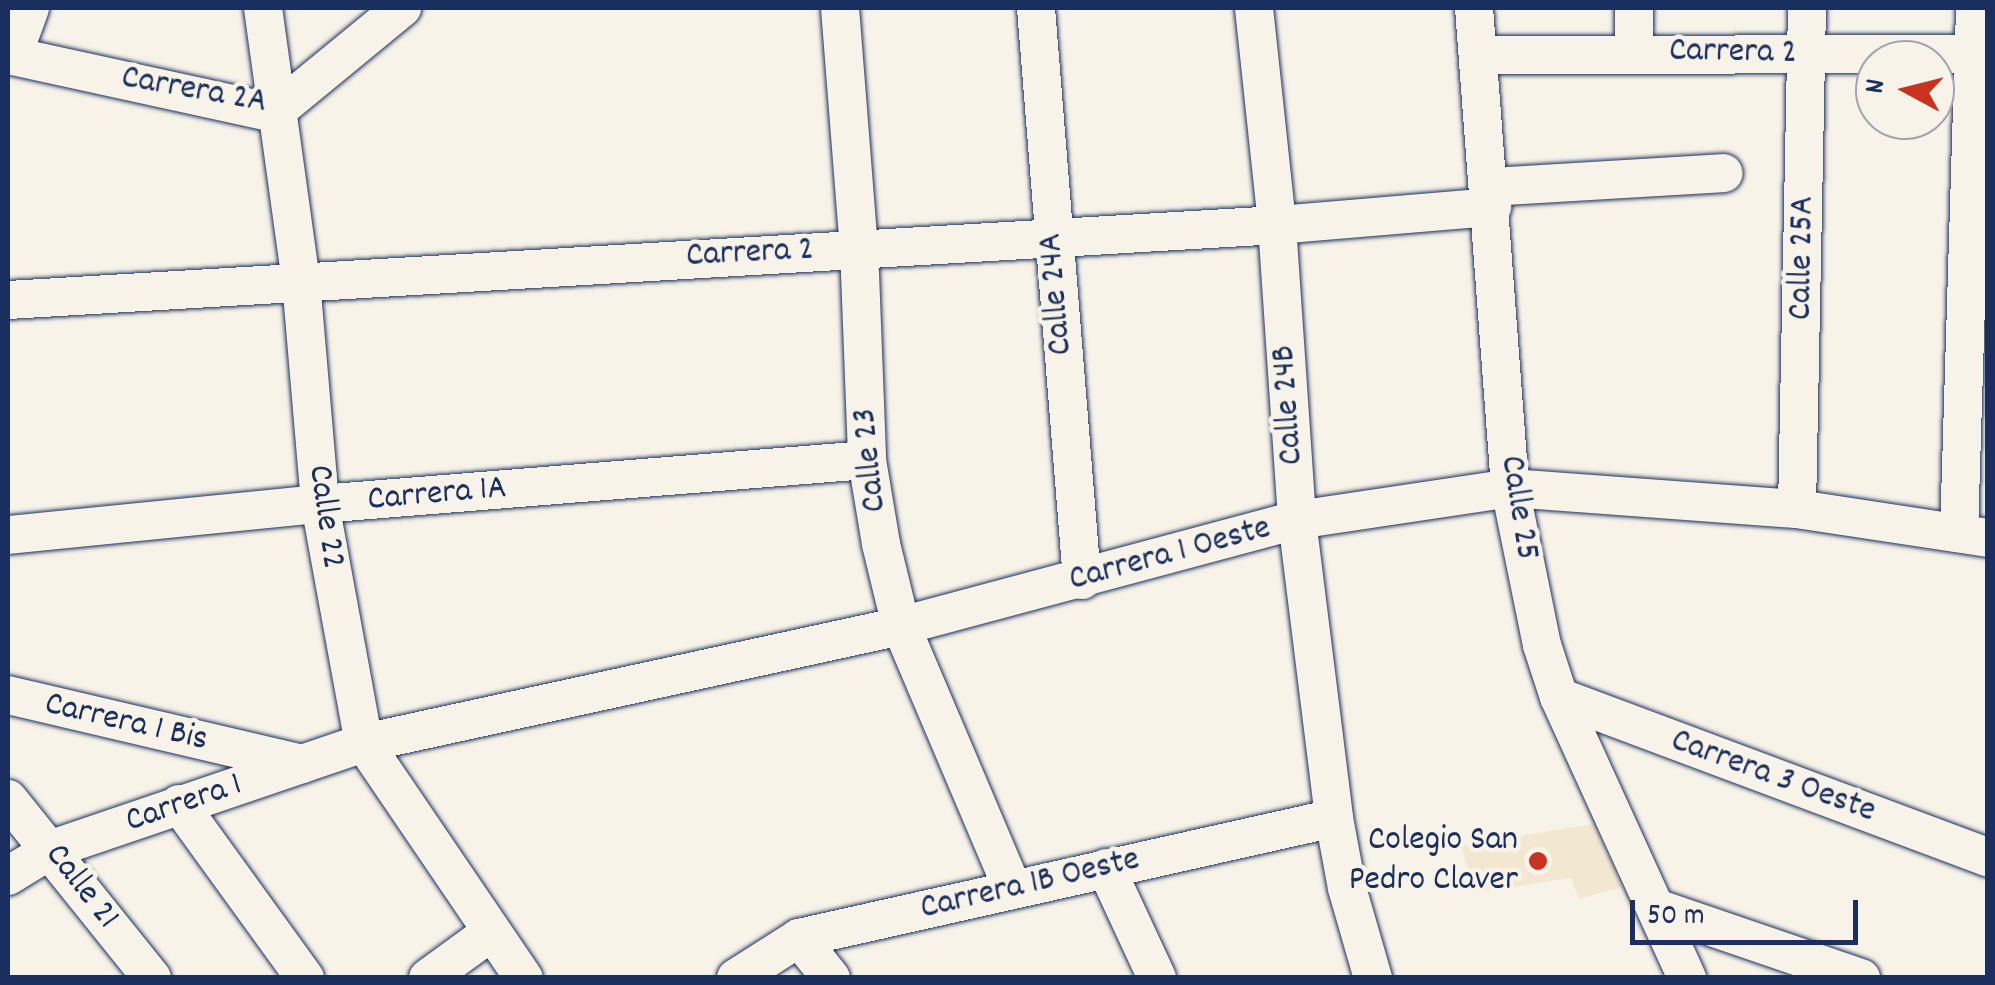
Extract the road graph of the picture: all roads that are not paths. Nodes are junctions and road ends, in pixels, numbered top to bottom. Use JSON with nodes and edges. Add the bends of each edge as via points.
{"nodes":[{"id":1,"x":30,"y":8,"type":"edge"},
{"id":2,"x":263,"y":8,"type":"edge"},
{"id":3,"x":402,"y":8,"type":"edge"},
{"id":4,"x":840,"y":8,"type":"edge"},
{"id":5,"x":1036,"y":8,"type":"edge"},
{"id":6,"x":1254,"y":8,"type":"edge"},
{"id":7,"x":1474,"y":8,"type":"edge"},
{"id":8,"x":1634,"y":8,"type":"edge"},
{"id":9,"x":1807,"y":8,"type":"edge"},
{"id":10,"x":1976,"y":8,"type":"edge"},
{"id":11,"x":1634,"y":52,"type":"junction"},
{"id":12,"x":1808,"y":54,"type":"junction"},
{"id":13,"x":1981,"y":54,"type":"edge"},
{"id":14,"x":10,"y":55,"type":"edge"},
{"id":15,"x":1478,"y":55,"type":"junction"},
{"id":16,"x":274,"y":113,"type":"junction"},
{"id":17,"x":1724,"y":174,"type":"dead end"},
{"id":18,"x":1491,"y":197,"type":"junction"},
{"id":19,"x":1277,"y":225,"type":"junction"},
{"id":20,"x":1052,"y":238,"type":"junction"},
{"id":21,"x":859,"y":248,"type":"junction"},
{"id":22,"x":301,"y":281,"type":"junction"},
{"id":23,"x":8,"y":300,"type":"edge"},
{"id":24,"x":866,"y":460,"type":"junction"},
{"id":25,"x":1510,"y":488,"type":"junction"},
{"id":26,"x":320,"y":504,"type":"junction"},
{"id":27,"x":1797,"y":510,"type":"junction"},
{"id":28,"x":1297,"y":520,"type":"junction"},
{"id":29,"x":8,"y":535,"type":"edge"},
{"id":30,"x":1973,"y":536,"type":"edge"},
{"id":31,"x":1082,"y":580,"type":"junction"},
{"id":32,"x":901,"y":626,"type":"junction"},
{"id":33,"x":8,"y":695,"type":"edge"},
{"id":34,"x":1559,"y":697,"type":"junction"},
{"id":35,"x":364,"y":742,"type":"junction"},
{"id":36,"x":304,"y":764,"type":"junction"},
{"id":37,"x":8,"y":798,"type":"edge"},
{"id":38,"x":179,"y":804,"type":"junction"},
{"id":39,"x":1334,"y":818,"type":"junction"},
{"id":40,"x":52,"y":849,"type":"junction"},
{"id":41,"x":1988,"y":857,"type":"edge"},
{"id":42,"x":1106,"y":868,"type":"junction"},
{"id":43,"x":8,"y":876,"type":"edge"},
{"id":44,"x":1012,"y":887,"type":"junction"},
{"id":45,"x":1656,"y":908,"type":"junction"},
{"id":46,"x":491,"y":932,"type":"junction"},
{"id":47,"x":799,"y":938,"type":"junction"},
{"id":48,"x":152,"y":978,"type":"edge"},
{"id":49,"x":304,"y":978,"type":"edge"},
{"id":50,"x":428,"y":978,"type":"edge"},
{"id":51,"x":524,"y":978,"type":"edge"},
{"id":52,"x":736,"y":978,"type":"edge"},
{"id":53,"x":830,"y":978,"type":"edge"},
{"id":54,"x":1157,"y":978,"type":"edge"},
{"id":55,"x":1373,"y":978,"type":"edge"},
{"id":56,"x":1687,"y":978,"type":"edge"},
{"id":57,"x":1862,"y":978,"type":"edge"}],
"edges":[{"from":1,"to":14,"type":"street"},
{"from":2,"to":16,"type":"street","name":"Calle 22"},
{"from":3,"to":16,"type":"street","name":"Carrera 2A"},
{"from":4,"to":21,"type":"street","name":"Calle 23"},
{"from":5,"to":20,"type":"street","name":"Calle 24A"},
{"from":6,"to":19,"type":"street","name":"Calle 24B"},
{"from":7,"to":15,"type":"street","name":"Calle 25"},
{"from":8,"to":11,"type":"street"},
{"from":9,"to":12,"type":"street","name":"Calle 25A"},
{"from":10,"to":13,"type":"street"},
{"from":11,"to":12,"type":"street","name":"Carrera 2"},
{"from":11,"to":15,"type":"street","name":"Carrera 2"},
{"from":12,"to":13,"type":"street","name":"Carrera 2"},
{"from":12,"to":27,"type":"street","name":"Calle 25A"},
{"from":13,"to":30,"type":"street"},
{"from":14,"to":16,"type":"street","name":"Carrera 2A"},
{"from":15,"to":18,"type":"street","name":"Calle 25"},
{"from":16,"to":22,"type":"street","name":"Calle 22"},
{"from":17,"to":18,"type":"street","name":"Carrera 2","via":[[1672,173]]},
{"from":18,"to":19,"type":"street","name":"Carrera 2"},
{"from":18,"to":25,"type":"street","name":"Calle 25"},
{"from":19,"to":20,"type":"street","name":"Carrera 2"},
{"from":19,"to":28,"type":"street","name":"Calle 24B"},
{"from":20,"to":21,"type":"street","name":"Carrera 2"},
{"from":20,"to":31,"type":"street","name":"Calle 24A"},
{"from":21,"to":22,"type":"street","name":"Carrera 2"},
{"from":21,"to":24,"type":"street","name":"Calle 23"},
{"from":22,"to":23,"type":"street","name":"Carrera 2"},
{"from":22,"to":26,"type":"street","name":"Calle 22"},
{"from":24,"to":26,"type":"street","name":"Carrera 1A"},
{"from":24,"to":32,"type":"street","name":"Calle 23"},
{"from":25,"to":27,"type":"street","name":"Carrera 1 Oeste"},
{"from":25,"to":28,"type":"street","name":"Carrera 1 Oeste"},
{"from":25,"to":34,"type":"street","name":"Calle 25"},
{"from":26,"to":29,"type":"street","name":"Carrera 1A"},
{"from":26,"to":35,"type":"street","name":"Calle 22"},
{"from":27,"to":30,"type":"street","name":"Carrera 1 Oeste"},
{"from":28,"to":31,"type":"street","name":"Carrera 1 Oeste"},
{"from":28,"to":39,"type":"street","name":"Calle 24B"},
{"from":31,"to":32,"type":"street","name":"Carrera 1 Oeste"},
{"from":32,"to":35,"type":"street","name":"Carrera 1 Oeste"},
{"from":32,"to":44,"type":"street","name":"Calle 23"},
{"from":33,"to":36,"type":"street","name":"Carrera 1 Bis"},
{"from":34,"to":41,"type":"street","name":"Carrera 3 Oeste"},
{"from":34,"to":45,"type":"street","name":"Calle 25"},
{"from":35,"to":36,"type":"street","name":"Carrera 1"},
{"from":35,"to":46,"type":"street","name":"Calle 22"},
{"from":36,"to":38,"type":"street","name":"Carrera 1"},
{"from":37,"to":40,"type":"street","name":"Calle 21"},
{"from":38,"to":40,"type":"street","name":"Carrera 1"},
{"from":38,"to":49,"type":"street"},
{"from":39,"to":42,"type":"street","name":"Carrera 1B Oeste"},
{"from":39,"to":55,"type":"street","name":"Calle 24B"},
{"from":40,"to":43,"type":"street","name":"Carrera 1"},
{"from":40,"to":48,"type":"street","name":"Calle 21"},
{"from":42,"to":44,"type":"street","name":"Carrera 1B Oeste"},
{"from":42,"to":54,"type":"street"},
{"from":44,"to":47,"type":"street","name":"Carrera 1B Oeste"},
{"from":45,"to":56,"type":"street","name":"Calle 25"},
{"from":45,"to":57,"type":"street"},
{"from":46,"to":50,"type":"street"},
{"from":46,"to":51,"type":"street","name":"Calle 22"},
{"from":47,"to":52,"type":"street","name":"Carrera 1B Oeste"},
{"from":47,"to":53,"type":"street"}]}
